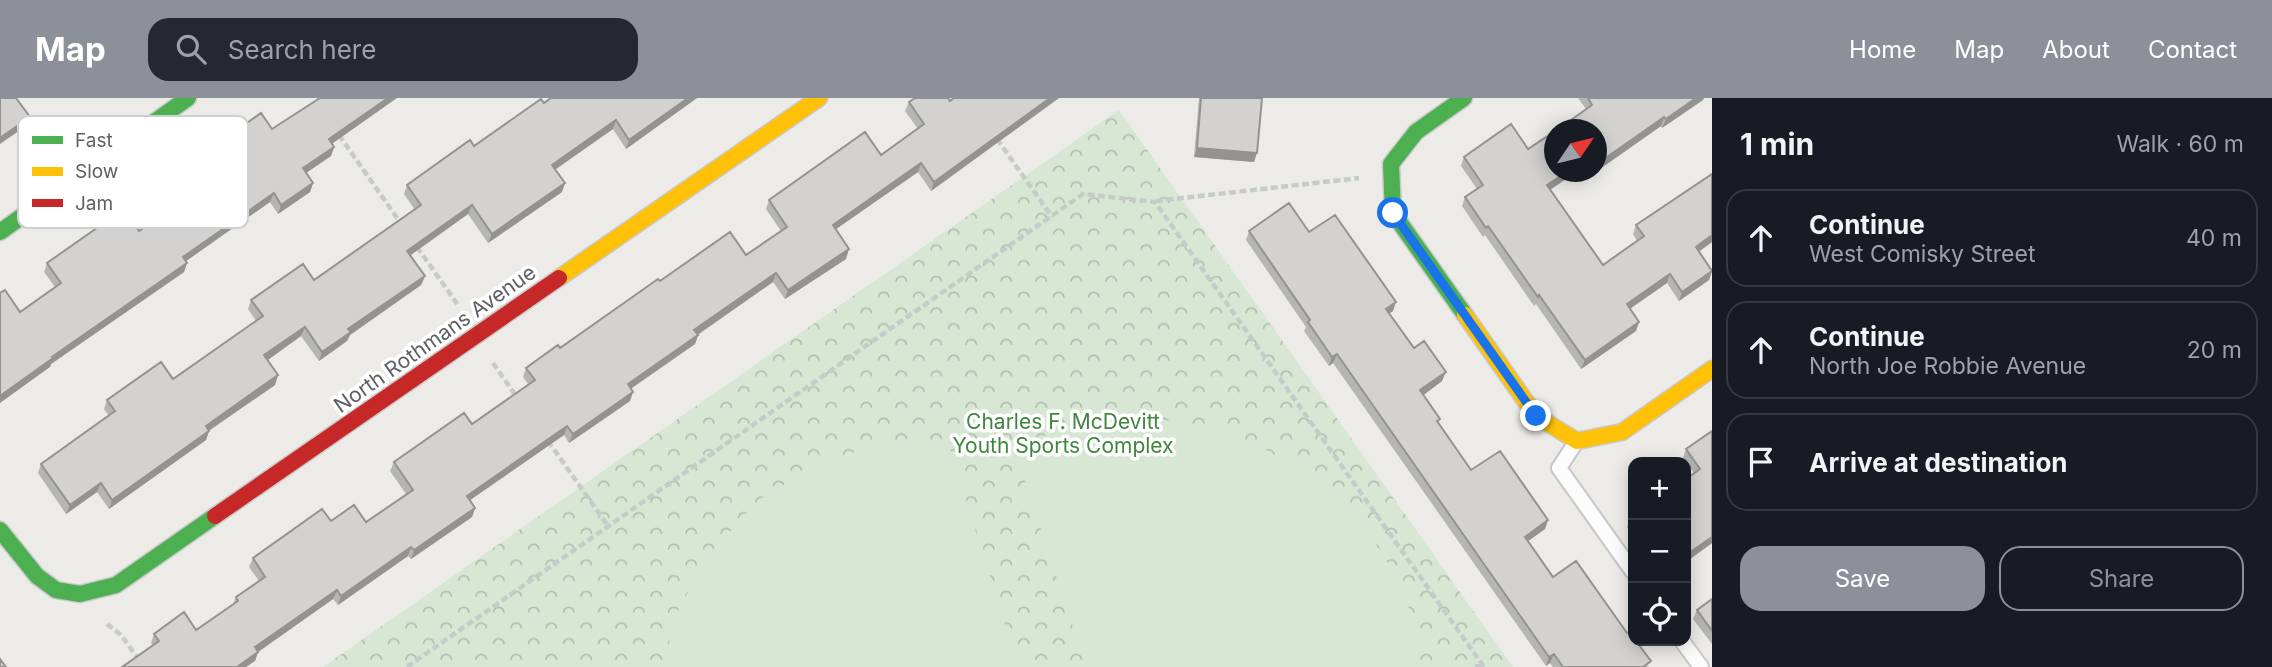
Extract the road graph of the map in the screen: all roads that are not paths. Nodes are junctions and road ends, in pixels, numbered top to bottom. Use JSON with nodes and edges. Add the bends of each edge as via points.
{"nodes":[{"id":1,"x":188,"y":98,"type":"edge"},
{"id":2,"x":819,"y":98,"type":"edge"},
{"id":3,"x":1464,"y":98,"type":"edge"},
{"id":4,"x":163,"y":116,"type":"edge"},
{"id":5,"x":18,"y":219,"type":"edge"},
{"id":6,"x":0,"y":232,"type":"edge"},
{"id":7,"x":1712,"y":369,"type":"edge"},
{"id":8,"x":1577,"y":441,"type":"junction"},
{"id":9,"x":0,"y":530,"type":"edge"},
{"id":10,"x":1628,"y":565,"type":"edge"},
{"id":11,"x":1686,"y":646,"type":"edge"},
{"id":12,"x":1701,"y":667,"type":"edge"}],
"edges":[{"from":1,"to":4,"type":"street"},
{"from":2,"to":9,"type":"street","name":"North Rothmans Avenue","via":[[116,585],[68,593],[51,587]]},
{"from":3,"to":8,"type":"street","via":[[1416,132],[1391,169],[1393,213],[1536,416]]},
{"from":5,"to":6,"type":"street"},
{"from":7,"to":8,"type":"street","via":[[1622,432]]},
{"from":8,"to":10,"type":"lane","via":[[1559,468]]},
{"from":11,"to":12,"type":"lane"}]}
